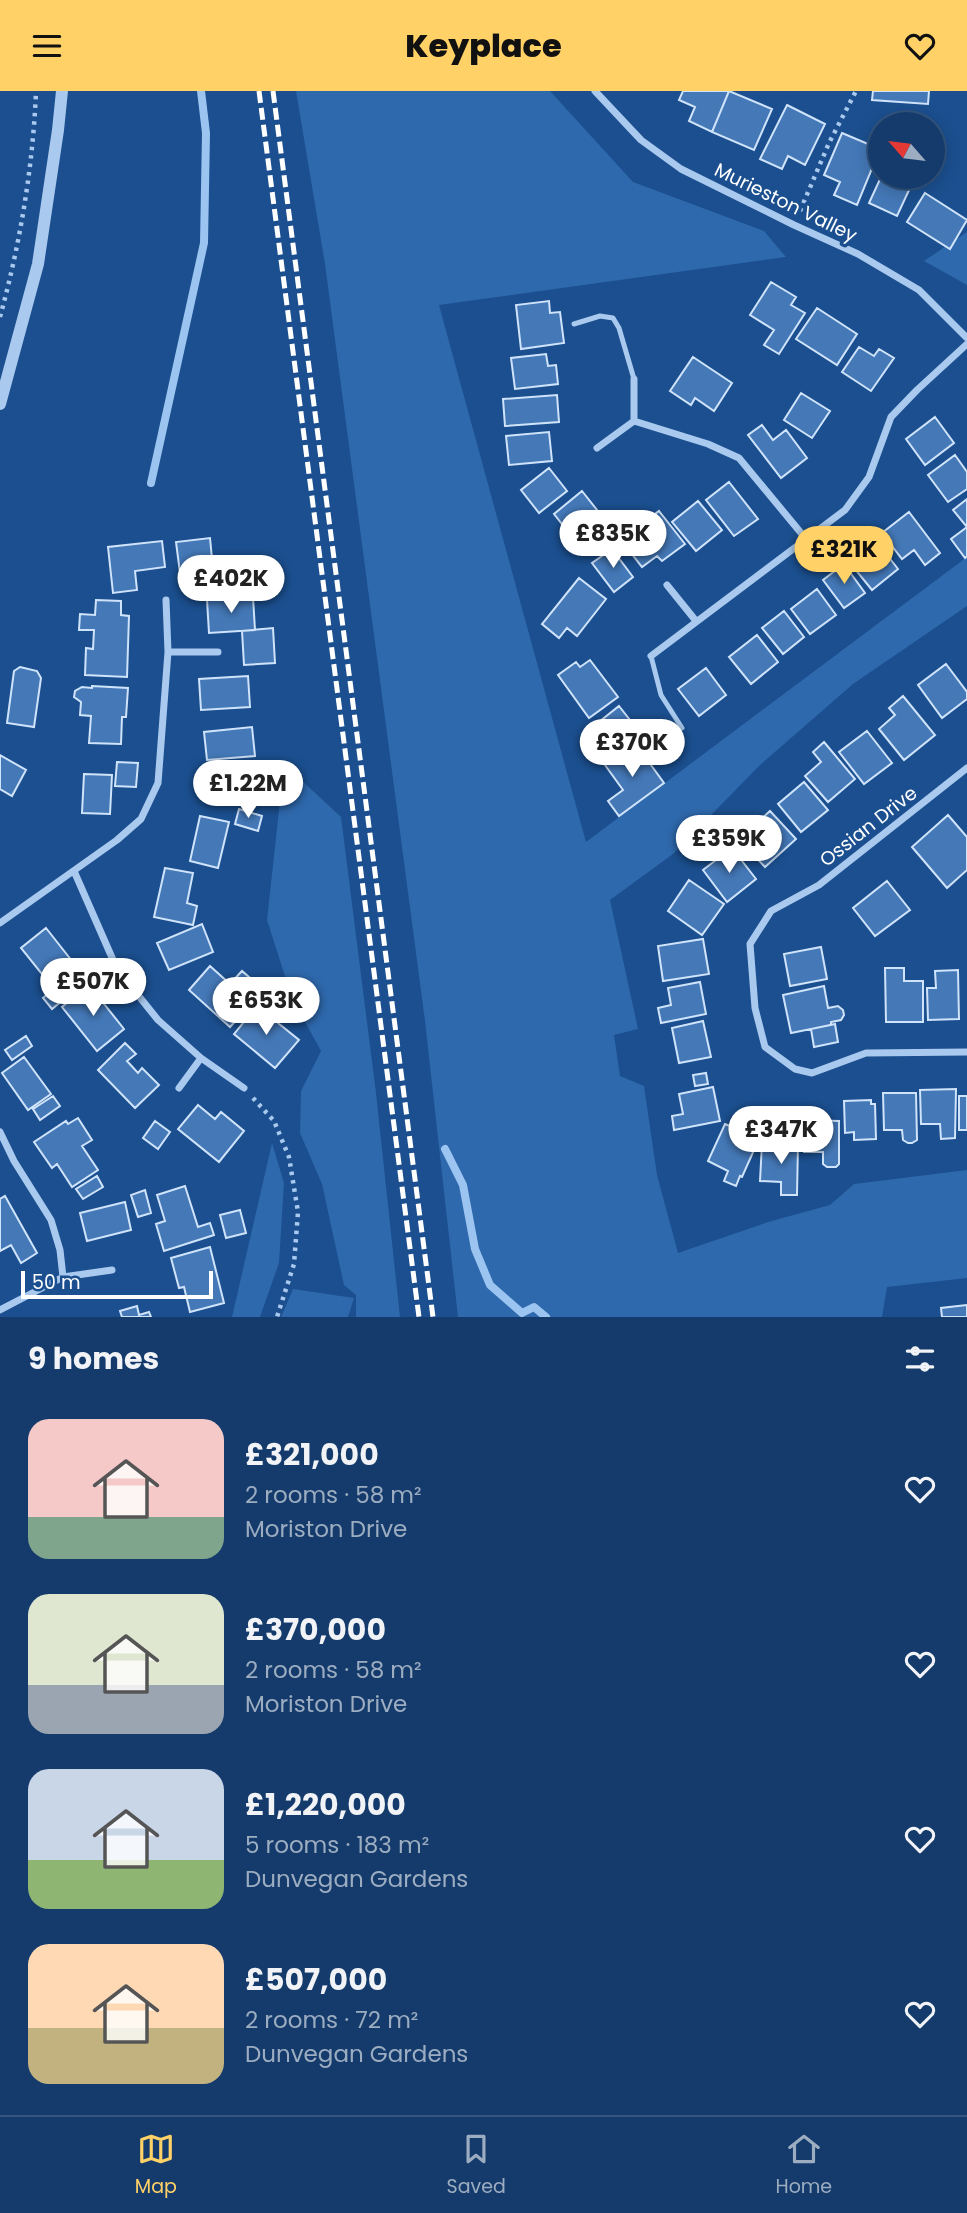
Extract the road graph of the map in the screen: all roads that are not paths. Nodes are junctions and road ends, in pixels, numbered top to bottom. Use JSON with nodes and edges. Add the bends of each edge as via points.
{"nodes":[{"id":1,"x":62,"y":91,"type":"edge"},
{"id":2,"x":595,"y":91,"type":"edge"},
{"id":3,"x":574,"y":324,"type":"dead end"},
{"id":4,"x":967,"y":338,"type":"edge"},
{"id":5,"x":967,"y":344,"type":"edge"},
{"id":6,"x":634,"y":379,"type":"joint"},
{"id":7,"x":0,"y":404,"type":"edge"},
{"id":8,"x":634,"y":421,"type":"junction"},
{"id":9,"x":597,"y":448,"type":"dead end"},
{"id":10,"x":806,"y":539,"type":"junction"},
{"id":11,"x":667,"y":585,"type":"dead end"},
{"id":12,"x":166,"y":600,"type":"dead end"},
{"id":13,"x":696,"y":621,"type":"junction"},
{"id":14,"x":168,"y":652,"type":"junction"},
{"id":15,"x":218,"y":652,"type":"dead end"},
{"id":16,"x":652,"y":656,"type":"joint"},
{"id":17,"x":682,"y":729,"type":"dead end"},
{"id":18,"x":966,"y":772,"type":"edge"},
{"id":19,"x":74,"y":871,"type":"junction"},
{"id":20,"x":0,"y":923,"type":"edge"},
{"id":21,"x":967,"y":1052,"type":"edge"},
{"id":22,"x":201,"y":1058,"type":"junction"},
{"id":23,"x":179,"y":1088,"type":"dead end"},
{"id":24,"x":244,"y":1088,"type":"road end"},
{"id":25,"x":0,"y":1132,"type":"edge"},
{"id":26,"x":112,"y":1270,"type":"dead end"},
{"id":27,"x":63,"y":1277,"type":"junction"},
{"id":28,"x":0,"y":1310,"type":"edge"}],
"edges":[{"from":1,"to":7,"type":"street","via":[[37,264]]},
{"from":2,"to":4,"type":"street","name":"Murieston Valley","via":[[641,140],[681,169],[858,254],[919,290]]},
{"from":3,"to":6,"type":"lane","via":[[600,316],[613,318]]},
{"from":5,"to":10,"type":"street","via":[[891,417],[869,477],[845,510]]},
{"from":6,"to":8,"type":"street"},
{"from":8,"to":9,"type":"street"},
{"from":8,"to":10,"type":"street","via":[[739,458]]},
{"from":10,"to":13,"type":"street"},
{"from":11,"to":13,"type":"street"},
{"from":12,"to":14,"type":"street"},
{"from":13,"to":16,"type":"street"},
{"from":14,"to":15,"type":"street"},
{"from":14,"to":19,"type":"street","via":[[158,783],[141,819]]},
{"from":16,"to":17,"type":"lane","via":[[661,695]]},
{"from":18,"to":21,"type":"street","name":"Ossian Drive","via":[[819,885],[771,911],[750,944],[755,1008],[765,1047],[795,1069],[812,1073],[866,1053]]},
{"from":19,"to":20,"type":"street"},
{"from":19,"to":22,"type":"street","via":[[117,969],[158,1020]]},
{"from":22,"to":23,"type":"street"},
{"from":22,"to":24,"type":"street"},
{"from":25,"to":27,"type":"street","via":[[51,1220]]},
{"from":26,"to":27,"type":"street"},
{"from":27,"to":28,"type":"street"}]}
